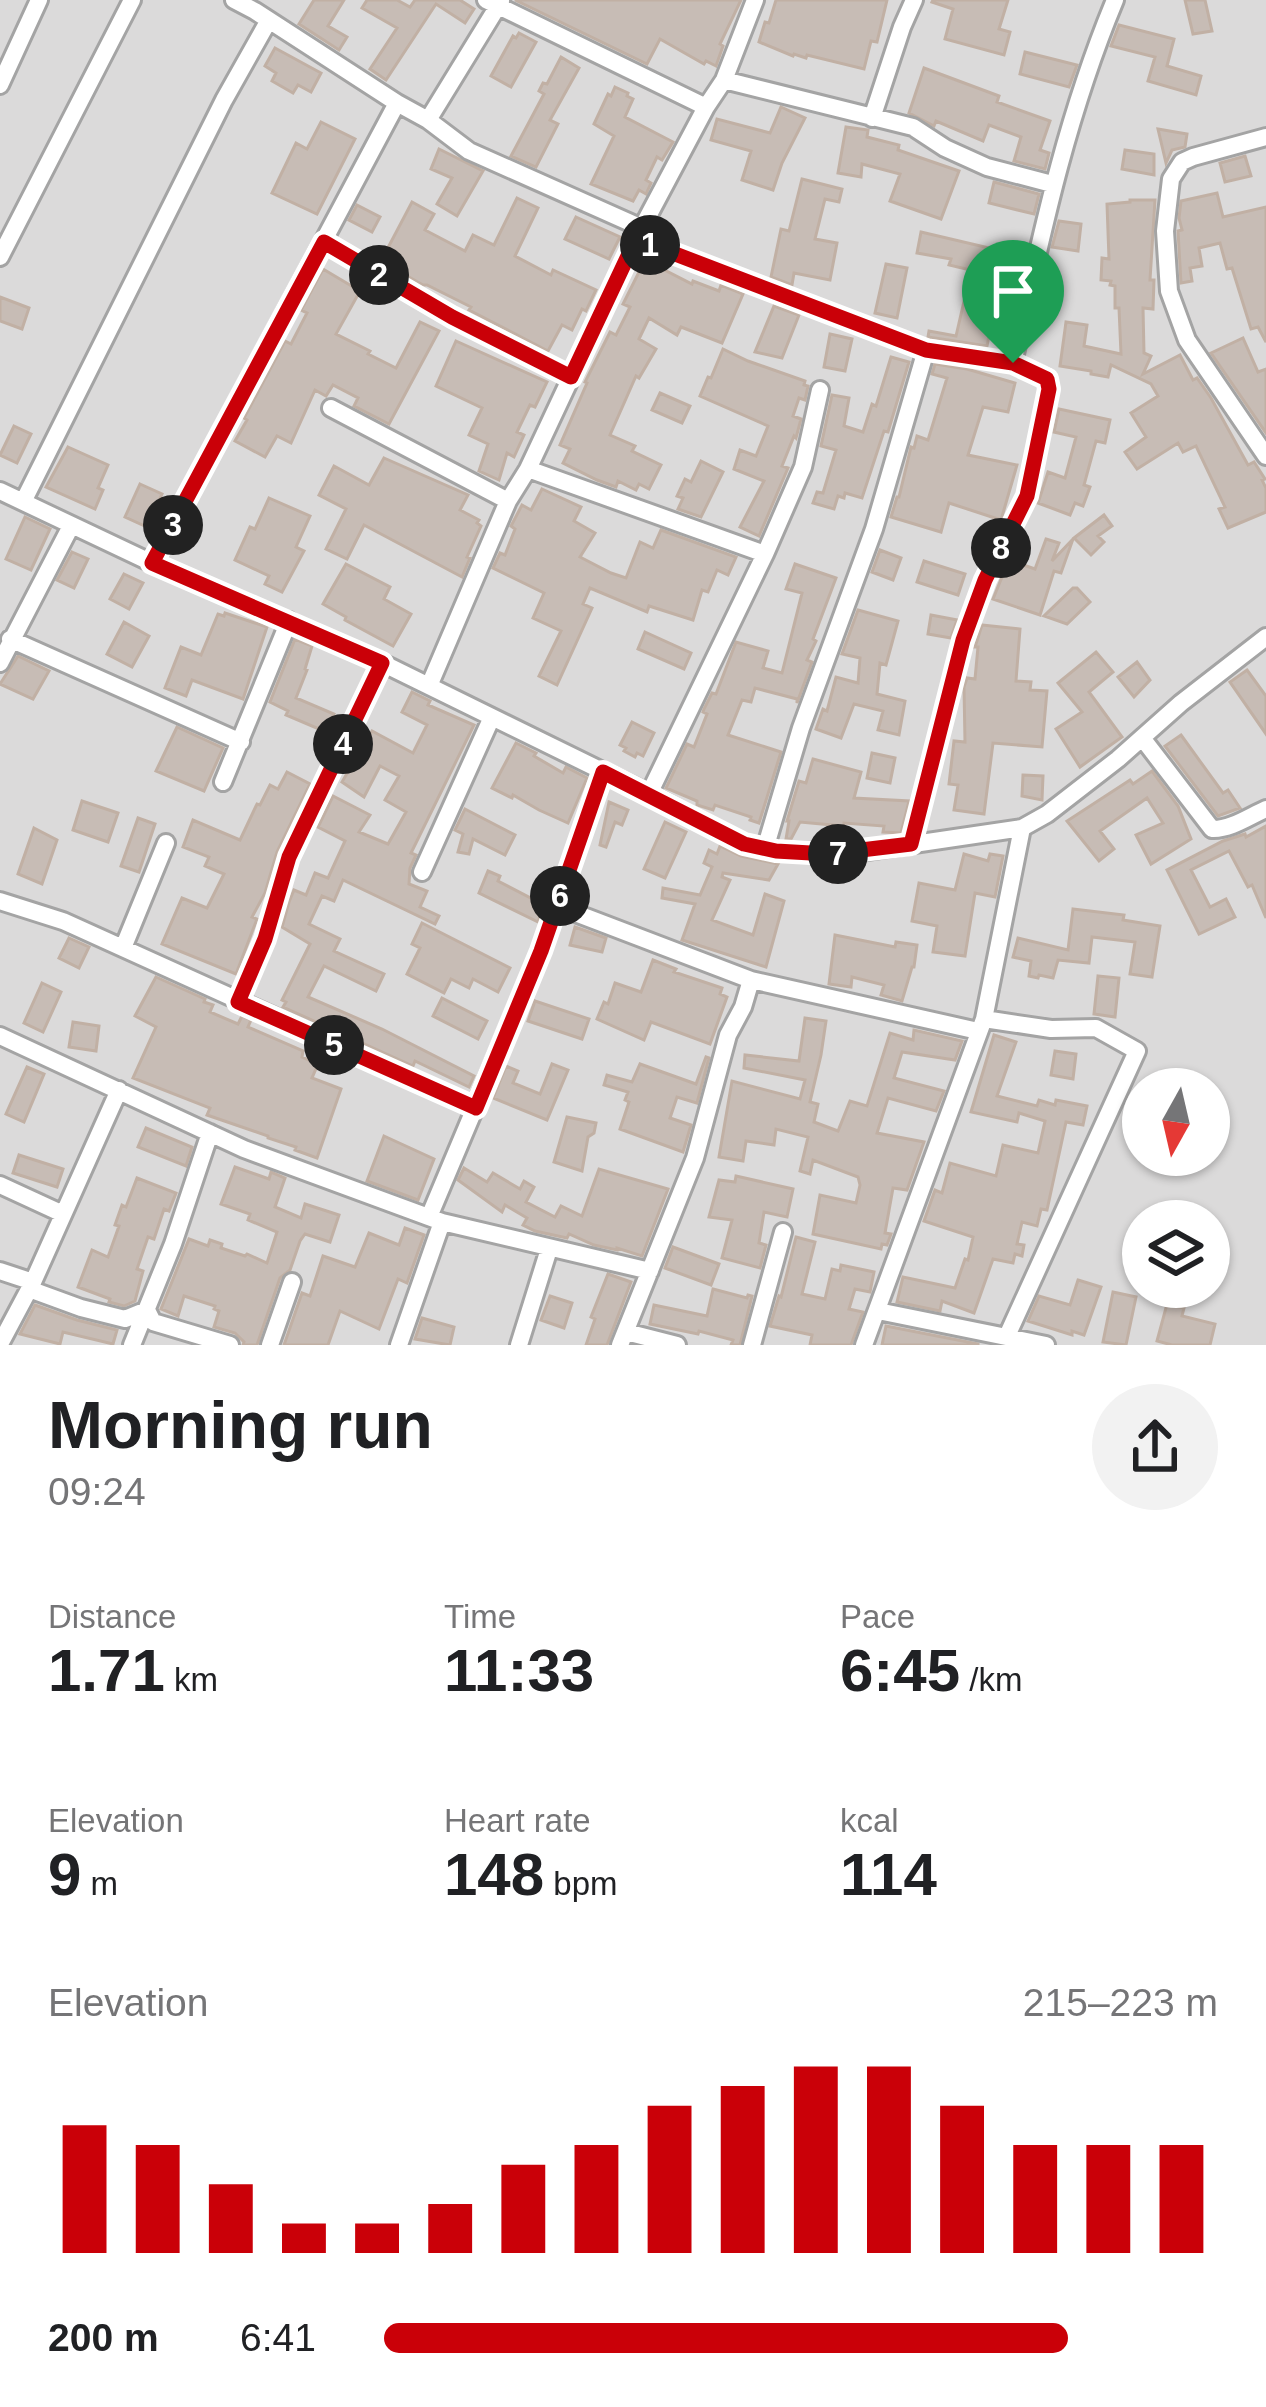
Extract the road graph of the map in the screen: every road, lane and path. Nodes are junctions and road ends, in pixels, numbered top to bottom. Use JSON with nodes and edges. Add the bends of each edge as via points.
{"nodes":[{"id":1,"x":39,"y":0,"type":"edge"},
{"id":2,"x":132,"y":0,"type":"edge"},
{"id":3,"x":234,"y":0,"type":"edge"},
{"id":4,"x":755,"y":0,"type":"edge"},
{"id":5,"x":914,"y":0,"type":"edge"},
{"id":6,"x":1115,"y":0,"type":"edge"},
{"id":7,"x":495,"y":2,"type":"edge"},
{"id":8,"x":269,"y":20,"type":"junction"},
{"id":9,"x":724,"y":80,"type":"junction"},
{"id":10,"x":0,"y":85,"type":"edge"},
{"id":11,"x":397,"y":103,"type":"junction"},
{"id":12,"x":706,"y":107,"type":"junction"},
{"id":13,"x":872,"y":118,"type":"junction"},
{"id":14,"x":428,"y":120,"type":"junction"},
{"id":15,"x":1266,"y":137,"type":"edge"},
{"id":16,"x":1052,"y":184,"type":"junction"},
{"id":17,"x":639,"y":234,"type":"junction"},
{"id":18,"x":324,"y":242,"type":"junction"},
{"id":19,"x":0,"y":257,"type":"edge"},
{"id":20,"x":926,"y":350,"type":"junction"},
{"id":21,"x":1013,"y":363,"type":"junction"},
{"id":22,"x":571,"y":377,"type":"junction"},
{"id":23,"x":820,"y":390,"type":"dead end"},
{"id":24,"x":331,"y":408,"type":"dead end"},
{"id":25,"x":1266,"y":456,"type":"edge"},
{"id":26,"x":528,"y":469,"type":"junction"},
{"id":27,"x":0,"y":491,"type":"edge"},
{"id":28,"x":24,"y":500,"type":"junction"},
{"id":29,"x":508,"y":501,"type":"junction"},
{"id":30,"x":71,"y":526,"type":"junction"},
{"id":31,"x":765,"y":554,"type":"junction"},
{"id":32,"x":152,"y":563,"type":"junction"},
{"id":33,"x":289,"y":621,"type":"junction"},
{"id":34,"x":1266,"y":638,"type":"edge"},
{"id":35,"x":10,"y":639,"type":"junction"},
{"id":36,"x":0,"y":663,"type":"edge"},
{"id":37,"x":382,"y":663,"type":"junction"},
{"id":38,"x":429,"y":686,"type":"junction"},
{"id":39,"x":492,"y":717,"type":"junction"},
{"id":40,"x":1143,"y":739,"type":"junction"},
{"id":41,"x":241,"y":742,"type":"junction"},
{"id":42,"x":603,"y":772,"type":"junction"},
{"id":43,"x":223,"y":782,"type":"dead end"},
{"id":44,"x":649,"y":794,"type":"junction"},
{"id":45,"x":1266,"y":808,"type":"edge"},
{"id":46,"x":1022,"y":827,"type":"junction"},
{"id":47,"x":166,"y":843,"type":"dead end"},
{"id":48,"x":911,"y":844,"type":"junction"},
{"id":49,"x":765,"y":849,"type":"junction"},
{"id":50,"x":422,"y":872,"type":"dead end"},
{"id":51,"x":0,"y":901,"type":"edge"},
{"id":52,"x":557,"y":906,"type":"junction"},
{"id":53,"x":122,"y":949,"type":"junction"},
{"id":54,"x":752,"y":980,"type":"junction"},
{"id":55,"x":238,"y":1002,"type":"junction"},
{"id":56,"x":981,"y":1025,"type":"junction"},
{"id":57,"x":0,"y":1036,"type":"edge"},
{"id":58,"x":119,"y":1090,"type":"junction"},
{"id":59,"x":476,"y":1108,"type":"junction"},
{"id":60,"x":210,"y":1133,"type":"junction"},
{"id":61,"x":0,"y":1185,"type":"edge"},
{"id":62,"x":63,"y":1214,"type":"junction"},
{"id":63,"x":436,"y":1220,"type":"junction"},
{"id":64,"x":783,"y":1232,"type":"dead end"},
{"id":65,"x":549,"y":1249,"type":"junction"},
{"id":66,"x":0,"y":1271,"type":"edge"},
{"id":67,"x":650,"y":1271,"type":"junction"},
{"id":68,"x":292,"y":1282,"type":"dead end"},
{"id":69,"x":31,"y":1286,"type":"junction"},
{"id":70,"x":147,"y":1310,"type":"junction"},
{"id":71,"x":878,"y":1311,"type":"junction"},
{"id":72,"x":1007,"y":1336,"type":"junction"},
{"id":73,"x":623,"y":1338,"type":"edge"},
{"id":74,"x":0,"y":1344,"type":"edge"},
{"id":75,"x":132,"y":1345,"type":"edge"},
{"id":76,"x":230,"y":1345,"type":"edge"},
{"id":77,"x":270,"y":1345,"type":"edge"},
{"id":78,"x":399,"y":1345,"type":"edge"},
{"id":79,"x":519,"y":1345,"type":"edge"},
{"id":80,"x":677,"y":1345,"type":"edge"},
{"id":81,"x":752,"y":1345,"type":"edge"},
{"id":82,"x":864,"y":1345,"type":"edge"},
{"id":83,"x":1046,"y":1345,"type":"edge"}],
"edges":[{"from":1,"to":10,"type":"street"},
{"from":2,"to":19,"type":"street"},
{"from":3,"to":8,"type":"street"},
{"from":4,"to":9,"type":"street"},
{"from":5,"to":13,"type":"street"},
{"from":6,"to":16,"type":"street"},
{"from":7,"to":12,"type":"street"},
{"from":7,"to":14,"type":"street"},
{"from":8,"to":11,"type":"street"},
{"from":8,"to":28,"type":"street"},
{"from":9,"to":12,"type":"street"},
{"from":9,"to":13,"type":"street"},
{"from":11,"to":14,"type":"street"},
{"from":11,"to":18,"type":"street"},
{"from":12,"to":17,"type":"street"},
{"from":13,"to":16,"type":"street","via":[[913,127],[987,167]]},
{"from":14,"to":17,"type":"street","via":[[469,152]]},
{"from":15,"to":25,"type":"street","via":[[1182,162],[1171,179],[1165,231],[1169,291],[1187,340]]},
{"from":16,"to":21,"type":"street"},
{"from":17,"to":20,"type":"street"},
{"from":17,"to":22,"type":"street"},
{"from":18,"to":22,"type":"street"},
{"from":18,"to":32,"type":"street"},
{"from":20,"to":21,"type":"street"},
{"from":20,"to":49,"type":"street"},
{"from":21,"to":48,"type":"street","via":[[1047,379],[1045,413],[1027,496],[963,640]]},
{"from":22,"to":26,"type":"street"},
{"from":23,"to":31,"type":"street","via":[[802,467]]},
{"from":24,"to":29,"type":"street"},
{"from":26,"to":29,"type":"street"},
{"from":26,"to":31,"type":"street"},
{"from":27,"to":28,"type":"street"},
{"from":28,"to":30,"type":"street"},
{"from":29,"to":38,"type":"street"},
{"from":30,"to":32,"type":"street"},
{"from":30,"to":35,"type":"street"},
{"from":31,"to":44,"type":"street"},
{"from":32,"to":33,"type":"street"},
{"from":33,"to":37,"type":"street"},
{"from":33,"to":41,"type":"street"},
{"from":34,"to":40,"type":"street"},
{"from":35,"to":36,"type":"street"},
{"from":35,"to":41,"type":"street"},
{"from":37,"to":38,"type":"street"},
{"from":37,"to":55,"type":"street","via":[[289,857]]},
{"from":38,"to":39,"type":"street"},
{"from":39,"to":42,"type":"street"},
{"from":39,"to":50,"type":"street"},
{"from":40,"to":45,"type":"street","via":[[1212,830]]},
{"from":40,"to":46,"type":"street"},
{"from":41,"to":43,"type":"street"},
{"from":42,"to":44,"type":"street"},
{"from":42,"to":52,"type":"street"},
{"from":44,"to":49,"type":"street"},
{"from":46,"to":48,"type":"street"},
{"from":46,"to":56,"type":"street"},
{"from":47,"to":53,"type":"street"},
{"from":48,"to":49,"type":"street","via":[[828,854]]},
{"from":51,"to":53,"type":"street"},
{"from":52,"to":54,"type":"street"},
{"from":52,"to":59,"type":"street"},
{"from":53,"to":55,"type":"street"},
{"from":54,"to":56,"type":"street"},
{"from":54,"to":67,"type":"street"},
{"from":55,"to":59,"type":"street"},
{"from":56,"to":71,"type":"street"},
{"from":56,"to":72,"type":"street","via":[[1096,1028],[1137,1052]]},
{"from":57,"to":58,"type":"street"},
{"from":58,"to":60,"type":"street"},
{"from":58,"to":62,"type":"street"},
{"from":59,"to":63,"type":"street"},
{"from":60,"to":63,"type":"street"},
{"from":60,"to":70,"type":"street"},
{"from":61,"to":62,"type":"street"},
{"from":62,"to":69,"type":"street"},
{"from":63,"to":65,"type":"street"},
{"from":63,"to":78,"type":"street"},
{"from":64,"to":81,"type":"street"},
{"from":65,"to":67,"type":"street"},
{"from":65,"to":79,"type":"street"},
{"from":66,"to":69,"type":"street"},
{"from":67,"to":73,"type":"street"},
{"from":68,"to":77,"type":"street"},
{"from":69,"to":70,"type":"street","via":[[125,1318]]},
{"from":69,"to":74,"type":"street"},
{"from":70,"to":75,"type":"street"},
{"from":70,"to":76,"type":"street","via":[[153,1322]]},
{"from":71,"to":72,"type":"street"},
{"from":71,"to":82,"type":"street"},
{"from":72,"to":83,"type":"street"},
{"from":73,"to":80,"type":"street"}]}
